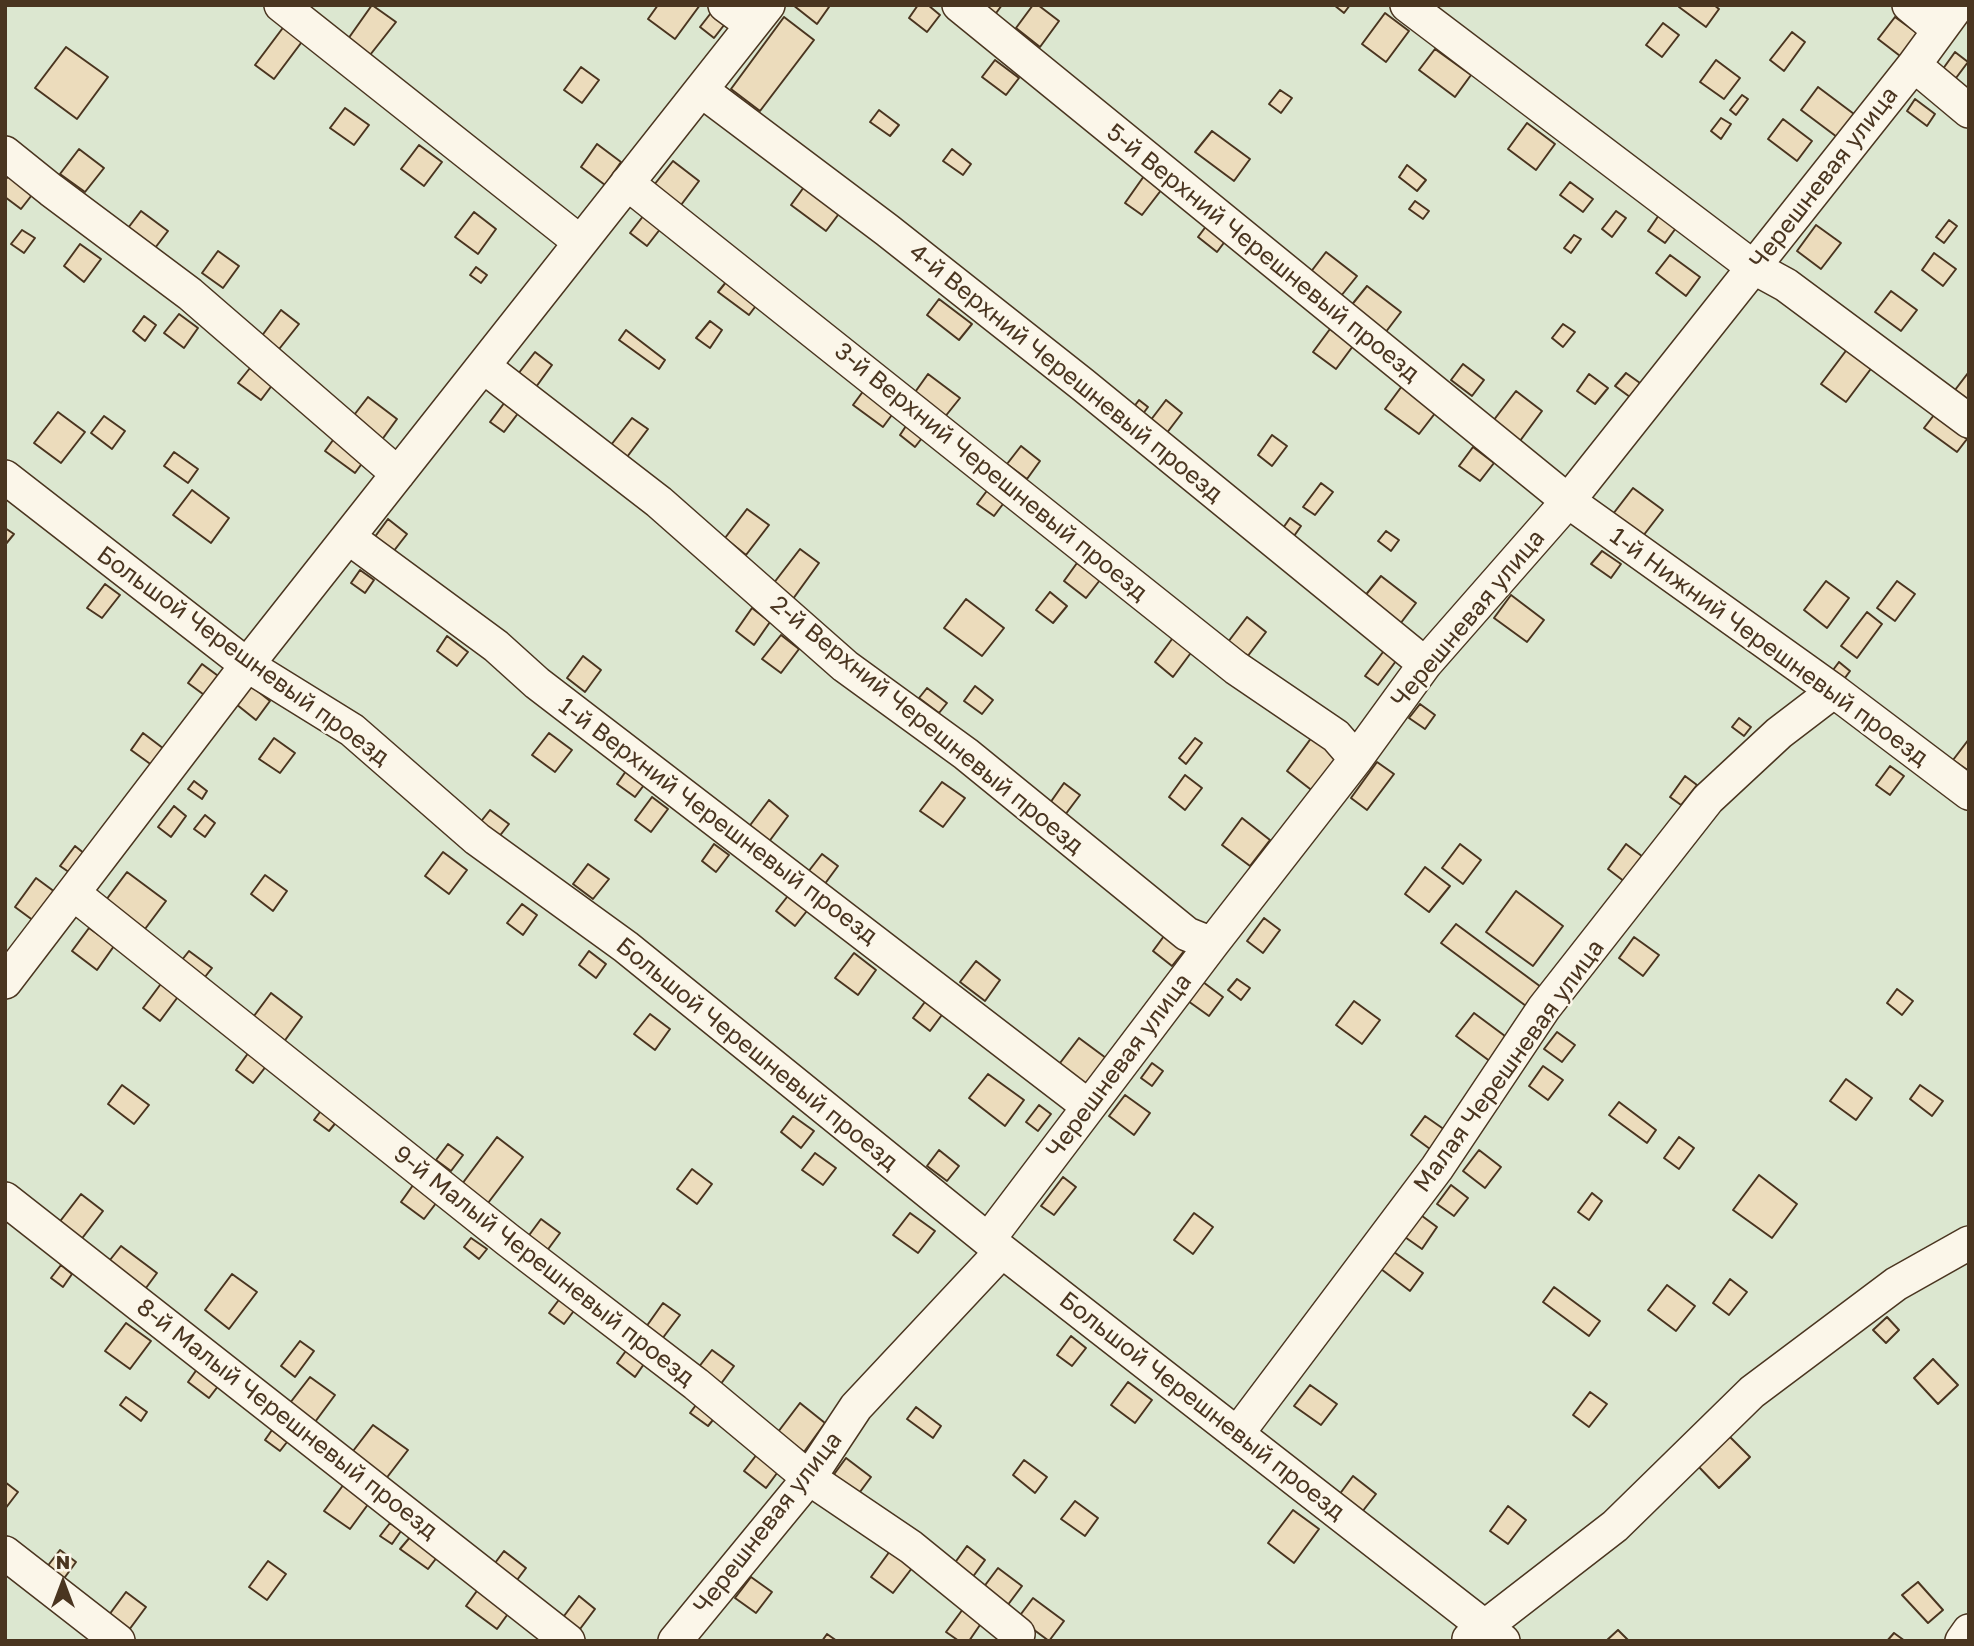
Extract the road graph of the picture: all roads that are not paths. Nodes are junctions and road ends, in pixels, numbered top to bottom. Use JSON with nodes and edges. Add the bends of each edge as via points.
{"nodes":[{"id":1,"x":281,"y":5,"type":"edge"},
{"id":2,"x":726,"y":5,"type":"edge"},
{"id":3,"x":959,"y":5,"type":"edge"},
{"id":4,"x":1407,"y":5,"type":"edge"},
{"id":5,"x":1909,"y":5,"type":"edge"},
{"id":6,"x":760,"y":15,"type":"edge"},
{"id":7,"x":1948,"y":17,"type":"edge"},
{"id":8,"x":1914,"y":65,"type":"junction"},
{"id":9,"x":701,"y":90,"type":"junction"},
{"id":10,"x":1969,"y":111,"type":"edge"},
{"id":11,"x":5,"y":153,"type":"edge"},
{"id":12,"x":627,"y":183,"type":"junction"},
{"id":13,"x":580,"y":242,"type":"junction"},
{"id":14,"x":1753,"y":267,"type":"junction"},
{"id":15,"x":483,"y":366,"type":"junction"},
{"id":16,"x":1969,"y":421,"type":"edge"},
{"id":17,"x":398,"y":474,"type":"junction"},
{"id":18,"x":5,"y":477,"type":"edge"},
{"id":19,"x":1568,"y":501,"type":"junction"},
{"id":20,"x":348,"y":537,"type":"junction"},
{"id":21,"x":1425,"y":664,"type":"junction"},
{"id":22,"x":247,"y":665,"type":"junction"},
{"id":23,"x":1833,"y":691,"type":"junction"},
{"id":24,"x":1356,"y":759,"type":"junction"},
{"id":25,"x":1969,"y":793,"type":"edge"},
{"id":26,"x":73,"y":893,"type":"junction"},
{"id":27,"x":1212,"y":944,"type":"junction"},
{"id":28,"x":5,"y":982,"type":"edge"},
{"id":29,"x":1088,"y":1106,"type":"junction"},
{"id":30,"x":5,"y":1199,"type":"edge"},
{"id":31,"x":1969,"y":1243,"type":"edge"},
{"id":32,"x":995,"y":1245,"type":"junction"},
{"id":33,"x":1237,"y":1434,"type":"junction"},
{"id":34,"x":809,"y":1478,"type":"junction"},
{"id":35,"x":5,"y":1553,"type":"edge"},
{"id":36,"x":1969,"y":1631,"type":"edge"},
{"id":37,"x":1018,"y":1634,"type":"dead end"},
{"id":38,"x":1485,"y":1636,"type":"edge"},
{"id":39,"x":118,"y":1641,"type":"edge"},
{"id":40,"x":568,"y":1641,"type":"edge"},
{"id":41,"x":675,"y":1641,"type":"edge"},
{"id":42,"x":1962,"y":1641,"type":"edge"}],
"edges":[{"from":1,"to":13,"type":"lane"},
{"from":2,"to":6,"type":"lane"},
{"from":3,"to":19,"type":"lane","name":"5-й Верхний Черешневый проезд"},
{"from":4,"to":14,"type":"lane"},
{"from":5,"to":7,"type":"lane"},
{"from":6,"to":9,"type":"lane"},
{"from":7,"to":8,"type":"lane","name":"Черешневая улица"},
{"from":8,"to":10,"type":"lane"},
{"from":8,"to":14,"type":"lane","name":"Черешневая улица"},
{"from":9,"to":12,"type":"lane"},
{"from":9,"to":21,"type":"lane","name":"4-й Верхний Черешневый проезд","via":[[1083,384]]},
{"from":11,"to":17,"type":"lane","via":[[190,294]]},
{"from":12,"to":13,"type":"lane"},
{"from":12,"to":24,"type":"lane","name":"3-й Верхний Черешневый проезд","via":[[1236,668],[1336,736]]},
{"from":13,"to":15,"type":"lane"},
{"from":14,"to":16,"type":"lane","via":[[1787,285]]},
{"from":14,"to":19,"type":"lane","name":"Черешневая улица"},
{"from":15,"to":17,"type":"lane"},
{"from":15,"to":27,"type":"lane","name":"2-й Верхний Черешневый проезд","via":[[659,502],[845,666],[965,754],[1187,933]]},
{"from":17,"to":20,"type":"lane"},
{"from":18,"to":22,"type":"lane","name":"Большой Черешневый проезд"},
{"from":19,"to":21,"type":"lane","name":"Черешневая улица"},
{"from":19,"to":23,"type":"lane","name":"1-й Нижний Черешневый проезд"},
{"from":20,"to":22,"type":"lane"},
{"from":20,"to":29,"type":"lane","name":"1-й Верхний Черешневый проезд","via":[[496,646],[537,683]]},
{"from":21,"to":24,"type":"lane","name":"Черешневая улица"},
{"from":22,"to":26,"type":"lane"},
{"from":22,"to":32,"type":"lane","name":"Большой Черешневый проезд","via":[[352,730],[477,839],[626,947]]},
{"from":23,"to":25,"type":"lane","name":"1-й Нижний Черешневый проезд"},
{"from":23,"to":33,"type":"lane","name":"Малая Черешневая улица","via":[[1779,733],[1708,799],[1544,1008],[1437,1168]]},
{"from":24,"to":27,"type":"lane","name":"Черешневая улица"},
{"from":26,"to":28,"type":"lane"},
{"from":26,"to":34,"type":"lane","name":"9-й Малый Черешневый проезд"},
{"from":27,"to":29,"type":"lane","name":"Черешневая улица"},
{"from":29,"to":32,"type":"lane","name":"Черешневая улица"},
{"from":30,"to":40,"type":"lane","name":"8-й Малый Черешневый проезд"},
{"from":31,"to":38,"type":"lane","via":[[1896,1284],[1752,1392],[1615,1526]]},
{"from":32,"to":33,"type":"lane","name":"Большой Черешневый проезд"},
{"from":32,"to":34,"type":"lane","name":"Черешневая улица","via":[[856,1407]]},
{"from":33,"to":38,"type":"lane","name":"Большой Черешневый проезд"},
{"from":34,"to":37,"type":"lane","name":"9-й Малый Черешневый проезд","via":[[911,1547]]},
{"from":34,"to":41,"type":"lane","name":"Черешневая улица"},
{"from":35,"to":39,"type":"lane"},
{"from":36,"to":42,"type":"lane"}]}
